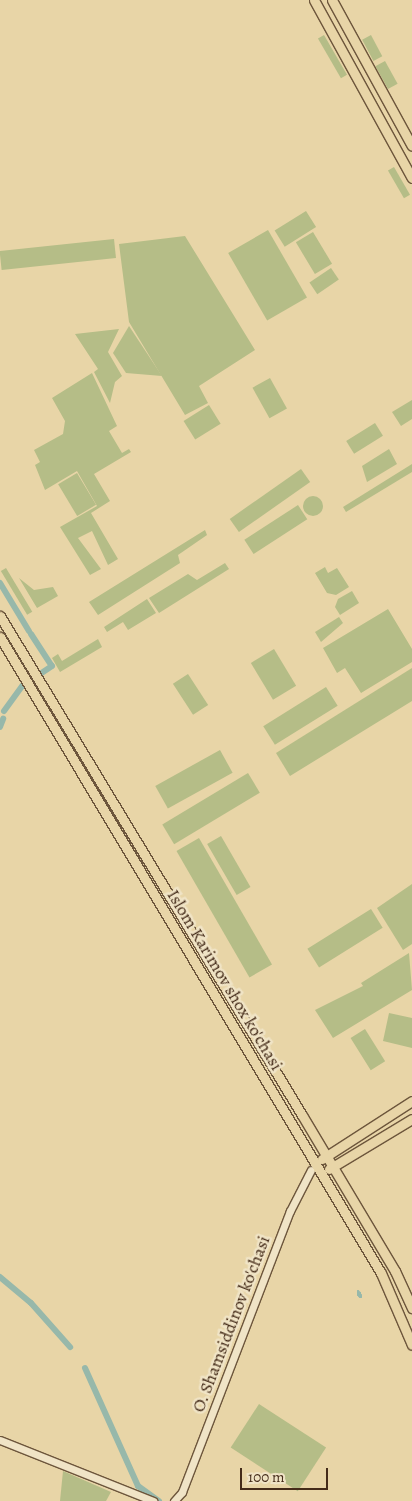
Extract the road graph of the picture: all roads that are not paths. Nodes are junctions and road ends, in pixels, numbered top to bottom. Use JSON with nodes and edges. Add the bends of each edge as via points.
{"nodes":[{"id":1,"x":314,"y":0,"type":"edge"},
{"id":2,"x":332,"y":0,"type":"edge"},
{"id":3,"x":365,"y":60,"type":"junction"},
{"id":4,"x":350,"y":64,"type":"junction"},
{"id":5,"x":412,"y":146,"type":"edge"},
{"id":6,"x":412,"y":178,"type":"edge"},
{"id":7,"x":0,"y":616,"type":"edge"},
{"id":8,"x":0,"y":637,"type":"edge"},
{"id":9,"x":412,"y":1101,"type":"edge"},
{"id":10,"x":412,"y":1119,"type":"edge"},
{"id":11,"x":325,"y":1154,"type":"junction"},
{"id":12,"x":314,"y":1160,"type":"junction"},
{"id":13,"x":333,"y":1168,"type":"junction"},
{"id":14,"x":311,"y":1170,"type":"junction"},
{"id":15,"x":323,"y":1173,"type":"junction"},
{"id":16,"x":412,"y":1308,"type":"edge"},
{"id":17,"x":412,"y":1345,"type":"edge"},
{"id":18,"x":0,"y":1440,"type":"edge"},
{"id":19,"x":153,"y":1501,"type":"edge"},
{"id":20,"x":174,"y":1501,"type":"edge"}],
"edges":[{"from":1,"to":4,"type":"main road"},
{"from":2,"to":3,"type":"main road"},
{"from":3,"to":4,"type":"main road","via":[[362,71]]},
{"from":3,"to":5,"type":"main road"},
{"from":4,"to":6,"type":"main road"},
{"from":7,"to":11,"type":"main road","name":"Islom Karimov shox ko'chasi"},
{"from":8,"to":12,"type":"main road","name":"Islom Karimov shox ko'chasi"},
{"from":9,"to":11,"type":"main road"},
{"from":10,"to":13,"type":"main road"},
{"from":11,"to":12,"type":"main road"},
{"from":11,"to":13,"type":"main road","name":"Islom Karimov shox ko'chasi"},
{"from":11,"to":15,"type":"main road"},
{"from":12,"to":14,"type":"street","name":"O. Shamsiddinov ko'chasi"},
{"from":12,"to":15,"type":"main road","name":"Islom Karimov shox ko'chasi"},
{"from":13,"to":15,"type":"main road"},
{"from":13,"to":16,"type":"main road","name":"Islom Karimov shox ko'chasi","via":[[395,1271]]},
{"from":14,"to":15,"type":"street"},
{"from":14,"to":20,"type":"street","name":"O. Shamsiddinov ko'chasi","via":[[290,1211],[182,1492]]},
{"from":15,"to":17,"type":"main road","name":"Islom Karimov shox ko'chasi","via":[[381,1273]]},
{"from":18,"to":19,"type":"street"}]}
